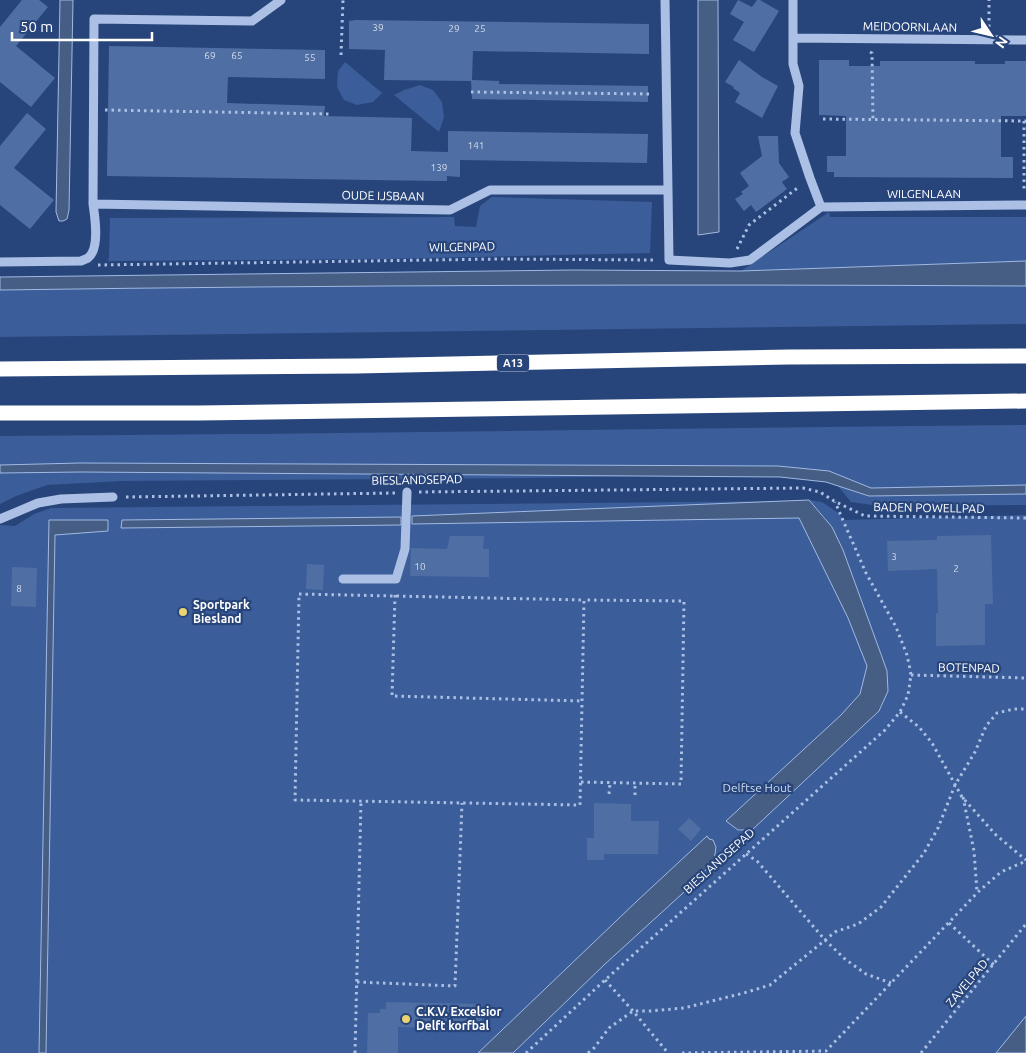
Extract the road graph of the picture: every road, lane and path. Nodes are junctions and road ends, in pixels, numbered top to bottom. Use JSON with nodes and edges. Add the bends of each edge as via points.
{"nodes":[{"id":1,"x":281,"y":0,"type":"edge"},
{"id":2,"x":343,"y":0,"type":"edge"},
{"id":3,"x":665,"y":0,"type":"edge"},
{"id":4,"x":793,"y":0,"type":"edge"},
{"id":5,"x":989,"y":0,"type":"edge"},
{"id":6,"x":793,"y":38,"type":"junction"},
{"id":7,"x":867,"y":39,"type":"junction"},
{"id":8,"x":989,"y":40,"type":"junction"},
{"id":9,"x":1026,"y":40,"type":"edge"},
{"id":10,"x":341,"y":55,"type":"dead end"},
{"id":11,"x":471,"y":92,"type":"dead end"},
{"id":12,"x":640,"y":94,"type":"dead end"},
{"id":13,"x":120,"y":110,"type":"dead end"},
{"id":14,"x":329,"y":114,"type":"dead end"},
{"id":15,"x":823,"y":119,"type":"dead end"},
{"id":16,"x":873,"y":120,"type":"junction"},
{"id":17,"x":1025,"y":121,"type":"edge"},
{"id":18,"x":810,"y":178,"type":"junction"},
{"id":19,"x":668,"y":190,"type":"junction"},
{"id":20,"x":1024,"y":192,"type":"dead end"},
{"id":21,"x":93,"y":204,"type":"junction"},
{"id":22,"x":1026,"y":205,"type":"edge"},
{"id":23,"x":821,"y":207,"type":"junction"},
{"id":24,"x":88,"y":258,"type":"junction"},
{"id":25,"x":668,"y":260,"type":"junction"},
{"id":26,"x":0,"y":262,"type":"edge"},
{"id":27,"x":730,"y":262,"type":"junction"},
{"id":28,"x":1026,"y":356,"type":"edge"},
{"id":29,"x":0,"y":369,"type":"edge"},
{"id":30,"x":1026,"y":401,"type":"edge"},
{"id":31,"x":0,"y":413,"type":"edge"},
{"id":32,"x":407,"y":492,"type":"junction"},
{"id":33,"x":113,"y":497,"type":"joint"},
{"id":34,"x":834,"y":502,"type":"junction"},
{"id":35,"x":1026,"y":518,"type":"edge"},
{"id":36,"x":0,"y":519,"type":"edge"},
{"id":37,"x":342,"y":579,"type":"dead end"},
{"id":38,"x":396,"y":579,"type":"junction"},
{"id":39,"x":395,"y":596,"type":"junction"},
{"id":40,"x":584,"y":600,"type":"junction"},
{"id":41,"x":911,"y":675,"type":"junction"},
{"id":42,"x":1026,"y":678,"type":"edge"},
{"id":43,"x":582,"y":701,"type":"junction"},
{"id":44,"x":1026,"y":709,"type":"edge"},
{"id":45,"x":900,"y":712,"type":"junction"},
{"id":46,"x":581,"y":782,"type":"junction"},
{"id":47,"x":610,"y":783,"type":"junction"},
{"id":48,"x":635,"y":783,"type":"junction"},
{"id":49,"x":955,"y":784,"type":"junction"},
{"id":50,"x":609,"y":794,"type":"dead end"},
{"id":51,"x":635,"y":795,"type":"dead end"},
{"id":52,"x":962,"y":797,"type":"junction"},
{"id":53,"x":361,"y":801,"type":"junction"},
{"id":54,"x":462,"y":803,"type":"junction"},
{"id":55,"x":746,"y":854,"type":"junction"},
{"id":56,"x":1026,"y":860,"type":"edge"},
{"id":57,"x":978,"y":892,"type":"junction"},
{"id":58,"x":949,"y":923,"type":"junction"},
{"id":59,"x":1026,"y":924,"type":"edge"},
{"id":60,"x":825,"y":940,"type":"junction"},
{"id":61,"x":994,"y":965,"type":"junction"},
{"id":62,"x":605,"y":980,"type":"junction"},
{"id":63,"x":357,"y":982,"type":"junction"},
{"id":64,"x":891,"y":983,"type":"junction"},
{"id":65,"x":633,"y":1011,"type":"junction"},
{"id":66,"x":826,"y":1052,"type":"edge"},
{"id":67,"x":355,"y":1053,"type":"edge"},
{"id":68,"x":526,"y":1053,"type":"edge"},
{"id":69,"x":588,"y":1053,"type":"edge"},
{"id":70,"x":668,"y":1053,"type":"edge"},
{"id":71,"x":682,"y":1053,"type":"edge"},
{"id":72,"x":921,"y":1053,"type":"edge"}],
"edges":[{"from":1,"to":21,"type":"street","via":[[252,21],[94,19]]},
{"from":2,"to":10,"type":"path"},
{"from":3,"to":19,"type":"street"},
{"from":4,"to":6,"type":"street"},
{"from":5,"to":8,"type":"path"},
{"from":6,"to":7,"type":"street","name":"MEIDOORNLAAN"},
{"from":6,"to":18,"type":"street","via":[[799,86],[795,133]]},
{"from":7,"to":8,"type":"street","name":"MEIDOORNLAAN"},
{"from":7,"to":16,"type":"path","via":[[868,52],[872,52]]},
{"from":8,"to":9,"type":"street","name":"MEIDOORNLAAN"},
{"from":11,"to":12,"type":"path"},
{"from":13,"to":14,"type":"path"},
{"from":15,"to":16,"type":"path"},
{"from":16,"to":17,"type":"path"},
{"from":17,"to":20,"type":"path"},
{"from":18,"to":23,"type":"street"},
{"from":18,"to":27,"type":"path","via":[[749,225]]},
{"from":19,"to":21,"type":"street","name":"OUDE IJSBAAN","via":[[490,190],[450,210]]},
{"from":19,"to":25,"type":"street"},
{"from":21,"to":24,"type":"street","via":[[96,222],[94,246]]},
{"from":22,"to":23,"type":"street","name":"WILGENLAAN"},
{"from":23,"to":27,"type":"street","via":[[750,260]]},
{"from":24,"to":25,"type":"path","name":"WILGENPAD","via":[[96,265]]},
{"from":24,"to":26,"type":"street","via":[[73,262]]},
{"from":25,"to":27,"type":"street"},
{"from":28,"to":29,"type":"highway","number":"A13"},
{"from":30,"to":31,"type":"highway"},
{"from":32,"to":33,"type":"path","name":"BIESLANDSEPAD"},
{"from":32,"to":34,"type":"path","name":"BIESLANDSEPAD","via":[[790,487],[820,492]]},
{"from":32,"to":38,"type":"street","via":[[405,549]]},
{"from":33,"to":36,"type":"street","via":[[38,503]]},
{"from":34,"to":35,"type":"path","name":"BADEN POWELLPAD","via":[[865,516]]},
{"from":34,"to":41,"type":"path","via":[[866,573],[896,626]]},
{"from":37,"to":38,"type":"street"},
{"from":38,"to":39,"type":"path"},
{"from":39,"to":40,"type":"path"},
{"from":39,"to":43,"type":"path","via":[[392,696]]},
{"from":39,"to":53,"type":"path","via":[[299,594],[295,800]]},
{"from":40,"to":43,"type":"path"},
{"from":40,"to":48,"type":"path","via":[[684,601],[681,784]]},
{"from":41,"to":42,"type":"path","name":"BOTENPAD"},
{"from":41,"to":45,"type":"path","name":"BIESLANDSEPAD","via":[[908,695]]},
{"from":43,"to":46,"type":"path"},
{"from":44,"to":49,"type":"path","via":[[997,713],[986,726],[975,752]]},
{"from":45,"to":49,"type":"path","via":[[920,727]]},
{"from":45,"to":55,"type":"path","name":"BIESLANDSEPAD","via":[[885,730]]},
{"from":46,"to":47,"type":"path"},
{"from":46,"to":54,"type":"path","via":[[580,806]]},
{"from":47,"to":48,"type":"path"},
{"from":47,"to":50,"type":"path"},
{"from":48,"to":51,"type":"path"},
{"from":49,"to":52,"type":"path"},
{"from":49,"to":60,"type":"path","via":[[938,828],[924,853],[881,907],[858,924],[835,932]]},
{"from":52,"to":56,"type":"path","via":[[996,835]]},
{"from":52,"to":57,"type":"path","via":[[974,851]]},
{"from":53,"to":54,"type":"path"},
{"from":53,"to":63,"type":"path"},
{"from":54,"to":63,"type":"path","via":[[455,986]]},
{"from":55,"to":60,"type":"path","via":[[757,861]]},
{"from":55,"to":62,"type":"path","name":"BIESLANDSEPAD"},
{"from":56,"to":57,"type":"path","via":[[1001,872]]},
{"from":57,"to":58,"type":"path"},
{"from":58,"to":61,"type":"path"},
{"from":58,"to":64,"type":"path"},
{"from":59,"to":61,"type":"path","name":"ZAVELPAD"},
{"from":60,"to":64,"type":"path","via":[[866,974]]},
{"from":60,"to":65,"type":"path","via":[[770,984],[684,1008]]},
{"from":61,"to":72,"type":"path","name":"ZAVELPAD"},
{"from":62,"to":65,"type":"path"},
{"from":62,"to":68,"type":"path","name":"BIESLANDSEPAD"},
{"from":63,"to":67,"type":"path"},
{"from":64,"to":66,"type":"path"},
{"from":65,"to":69,"type":"path","via":[[609,1028]]},
{"from":65,"to":70,"type":"path"},
{"from":66,"to":71,"type":"path"}]}
